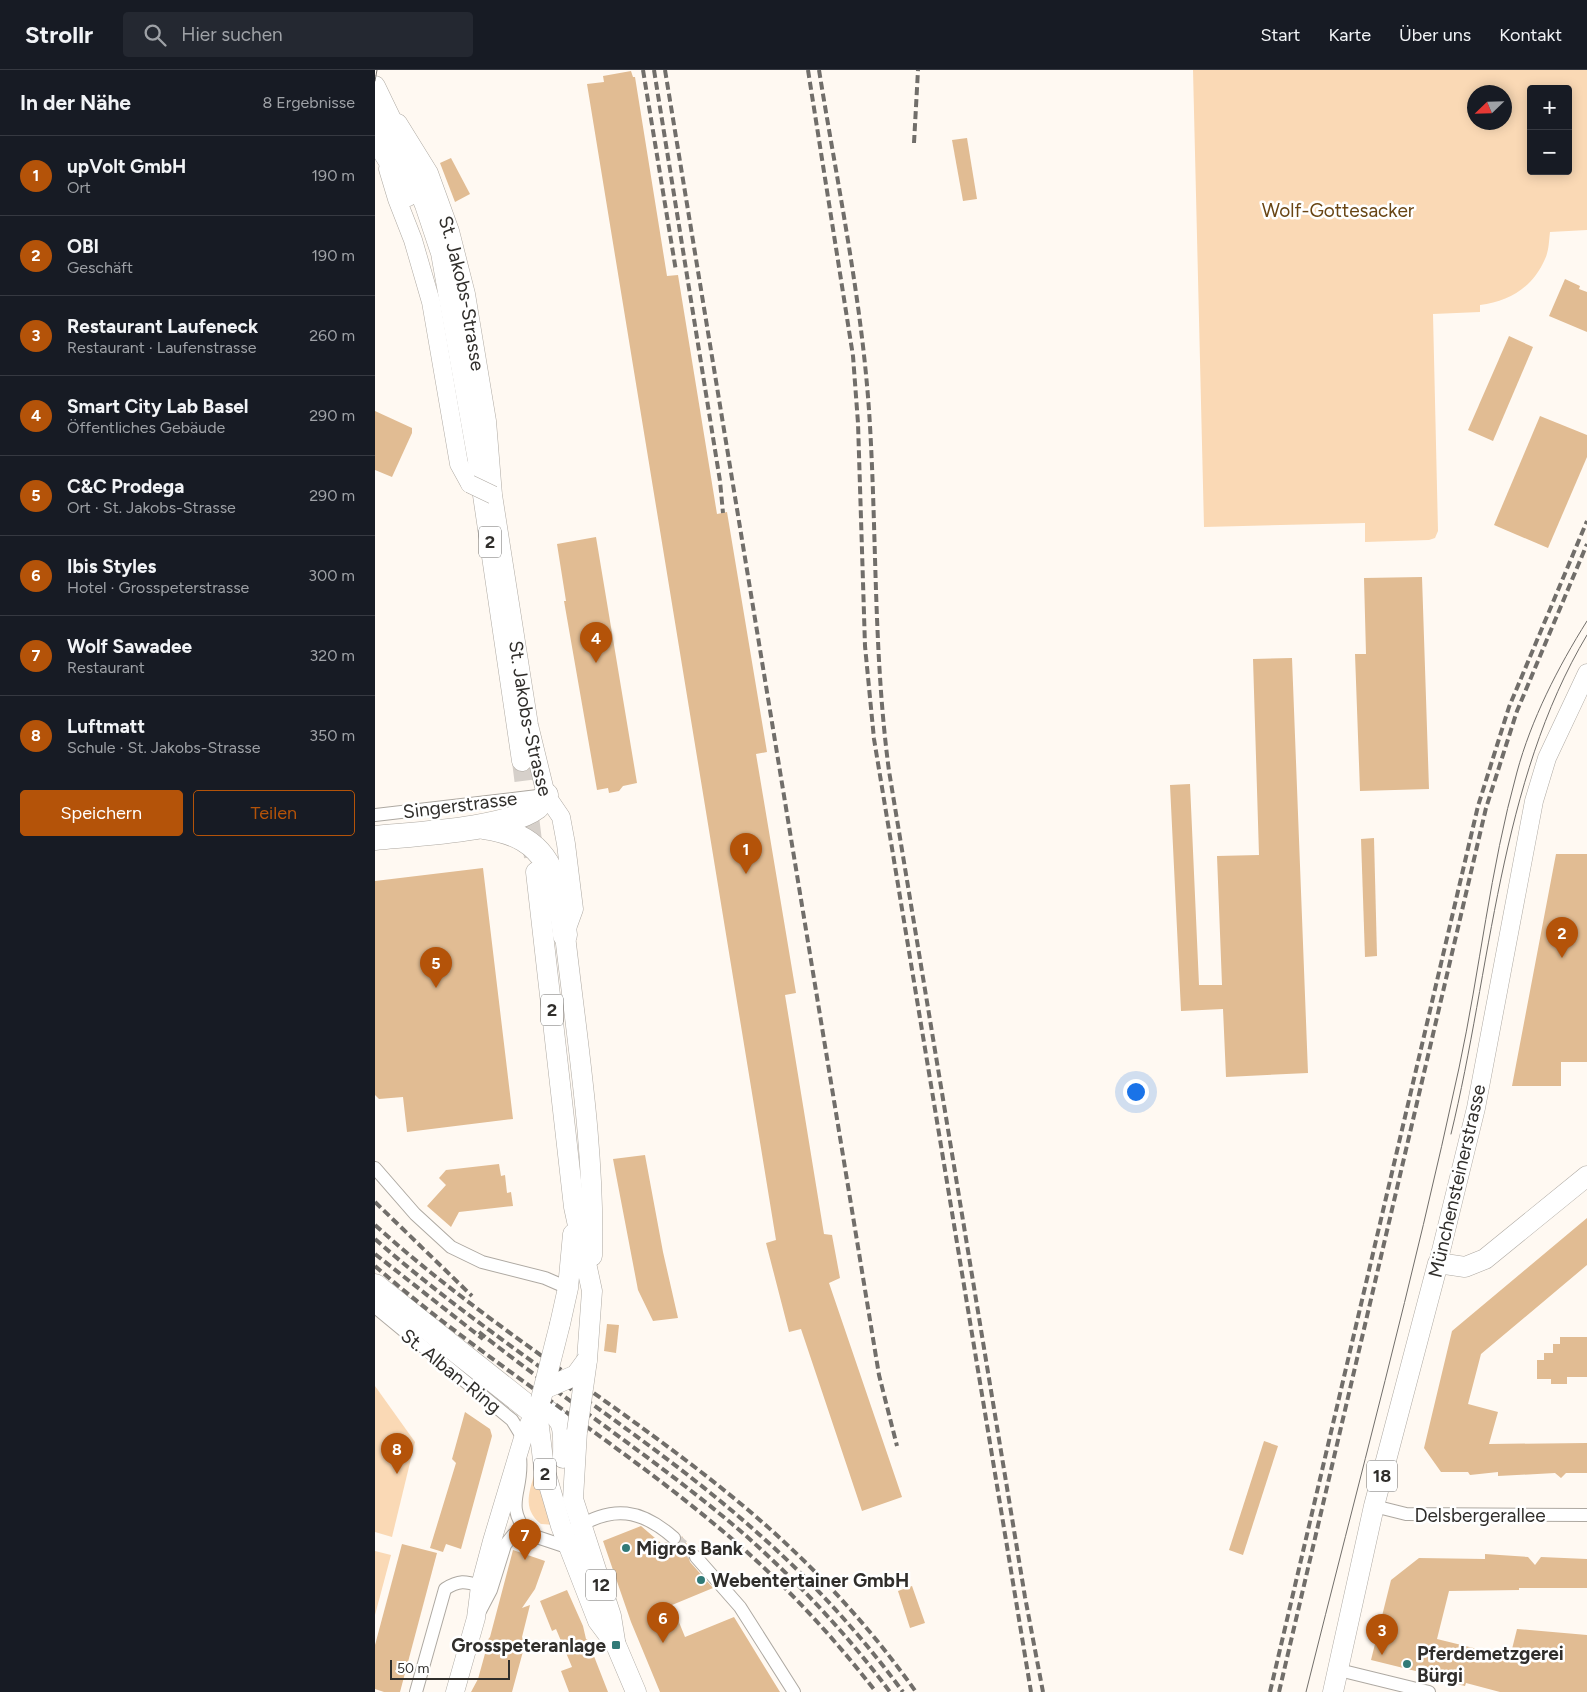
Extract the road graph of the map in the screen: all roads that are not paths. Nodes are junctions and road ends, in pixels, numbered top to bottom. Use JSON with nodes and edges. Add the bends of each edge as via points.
{"nodes":[{"id":1,"x":375,"y":86,"type":"edge"},
{"id":2,"x":380,"y":113,"type":"edge"},
{"id":3,"x":375,"y":138,"type":"edge"},
{"id":4,"x":387,"y":151,"type":"edge"},
{"id":5,"x":493,"y":495,"type":"junction"},
{"id":6,"x":1587,"y":673,"type":"edge"},
{"id":7,"x":522,"y":762,"type":"tunnel mouth"},
{"id":8,"x":546,"y":795,"type":"junction"},
{"id":9,"x":375,"y":815,"type":"edge"},
{"id":10,"x":480,"y":827,"type":"junction"},
{"id":11,"x":375,"y":838,"type":"edge"},
{"id":12,"x":536,"y":872,"type":"tunnel mouth"},
{"id":13,"x":565,"y":935,"type":"junction"},
{"id":14,"x":375,"y":1168,"type":"edge"},
{"id":15,"x":1587,"y":1176,"type":"edge"},
{"id":16,"x":574,"y":1207,"type":"junction"},
{"id":17,"x":1438,"y":1263,"type":"junction"},
{"id":18,"x":375,"y":1286,"type":"edge"},
{"id":19,"x":568,"y":1288,"type":"junction"},
{"id":20,"x":592,"y":1291,"type":"junction"},
{"id":21,"x":375,"y":1307,"type":"edge"},
{"id":22,"x":450,"y":1345,"type":"junction"},
{"id":23,"x":587,"y":1360,"type":"junction"},
{"id":24,"x":532,"y":1417,"type":"junction"},
{"id":25,"x":573,"y":1499,"type":"junction"},
{"id":26,"x":1374,"y":1506,"type":"junction"},
{"id":27,"x":1587,"y":1515,"type":"edge"},
{"id":28,"x":528,"y":1534,"type":"junction"},
{"id":29,"x":567,"y":1537,"type":"junction"},
{"id":30,"x":674,"y":1538,"type":"tunnel mouth"},
{"id":31,"x":696,"y":1557,"type":"tunnel mouth"},
{"id":32,"x":480,"y":1586,"type":"junction"},
{"id":33,"x":476,"y":1618,"type":"junction"},
{"id":34,"x":1339,"y":1670,"type":"junction"},
{"id":35,"x":416,"y":1692,"type":"edge"},
{"id":36,"x":455,"y":1692,"type":"edge"},
{"id":37,"x":636,"y":1692,"type":"edge"},
{"id":38,"x":793,"y":1692,"type":"edge"},
{"id":39,"x":1333,"y":1692,"type":"edge"},
{"id":40,"x":1429,"y":1692,"type":"edge"}],
"edges":[{"from":1,"to":2,"type":"main road","name":"St. Jakobs-Strasse","number":"2"},
{"from":2,"to":4,"type":"main road","name":"St. Jakobs-Strasse","number":"2"},
{"from":2,"to":5,"type":"street","name":"St. Jakobs-Strasse","via":[[420,156],[450,230],[468,304],[487,421]]},
{"from":3,"to":4,"type":"main road","name":"St. Jakobs-Strasse","number":"2"},
{"from":4,"to":5,"type":"street","name":"St. Jakobs-Strasse","bridge":true,"via":[[397,199],[423,271],[438,331],[459,464],[470,484]]},
{"from":4,"to":7,"type":"main road","name":"St. Jakobs-Strasse","number":"2","via":[[425,204],[441,253],[478,461]]},
{"from":5,"to":8,"type":"street","name":"St. Jakobs-Strasse","via":[[529,725]]},
{"from":6,"to":17,"type":"street","name":"Münchensteinerstrasse","via":[[1547,758],[1534,801],[1475,1108]]},
{"from":8,"to":9,"type":"street","name":"Singerstrasse"},
{"from":8,"to":10,"type":"highway","via":[[538,807]]},
{"from":8,"to":13,"type":"street","name":"St. Jakobs-Strasse","via":[[561,817],[566,844],[574,909]]},
{"from":10,"to":11,"type":"highway"},
{"from":10,"to":13,"type":"highway","via":[[519,836],[545,858],[554,877]]},
{"from":12,"to":16,"type":"main road","number":"2"},
{"from":13,"to":20,"type":"main road","via":[[584,1095],[592,1202]]},
{"from":14,"to":19,"type":"street","via":[[415,1214],[451,1248],[481,1262],[545,1278]]},
{"from":15,"to":17,"type":"main road","via":[[1485,1259],[1465,1267]]},
{"from":16,"to":19,"type":"main road","number":"2"},
{"from":16,"to":20,"type":"main road","number":"2"},
{"from":17,"to":26,"type":"main road","name":"Münchensteinerstrasse","number":"18"},
{"from":18,"to":22,"type":"highway"},
{"from":19,"to":24,"type":"main road","number":"2","bridge":true},
{"from":20,"to":23,"type":"main road","number":"2"},
{"from":21,"to":24,"type":"street","name":"St. Alban-Ring","via":[[512,1420]]},
{"from":22,"to":24,"type":"highway"},
{"from":22,"to":24,"type":"highway","via":[[522,1385]]},
{"from":23,"to":24,"type":"main road","bridge":true,"via":[[576,1375],[558,1385]]},
{"from":23,"to":25,"type":"main road","number":"2","bridge":true,"via":[[577,1430]]},
{"from":24,"to":25,"type":"main road","via":[[554,1413],[563,1427],[562,1483]]},
{"from":24,"to":28,"type":"street","via":[[515,1504],[516,1516]]},
{"from":24,"to":29,"type":"main road","number":"2","via":[[538,1419],[544,1468]]},
{"from":24,"to":32,"type":"street"},
{"from":25,"to":29,"type":"main road","number":"2"},
{"from":26,"to":27,"type":"street","name":"Delsbergerallee","via":[[1406,1514]]},
{"from":26,"to":34,"type":"main road","name":"Münchensteinerstrasse","number":"18"},
{"from":28,"to":29,"type":"street"},
{"from":28,"to":33,"type":"street","via":[[513,1535],[505,1545],[491,1590]]},
{"from":29,"to":30,"type":"street","via":[[611,1512],[632,1513]]},
{"from":29,"to":37,"type":"main road","number":"12","via":[[611,1616],[616,1645]]},
{"from":31,"to":38,"type":"street","via":[[739,1607]]},
{"from":32,"to":33,"type":"street"},
{"from":32,"to":35,"type":"street","via":[[465,1581],[445,1589]]},
{"from":33,"to":36,"type":"street"},
{"from":34,"to":39,"type":"main road","name":"Münchensteinerstrasse","number":"18"},
{"from":34,"to":40,"type":"street"}]}
